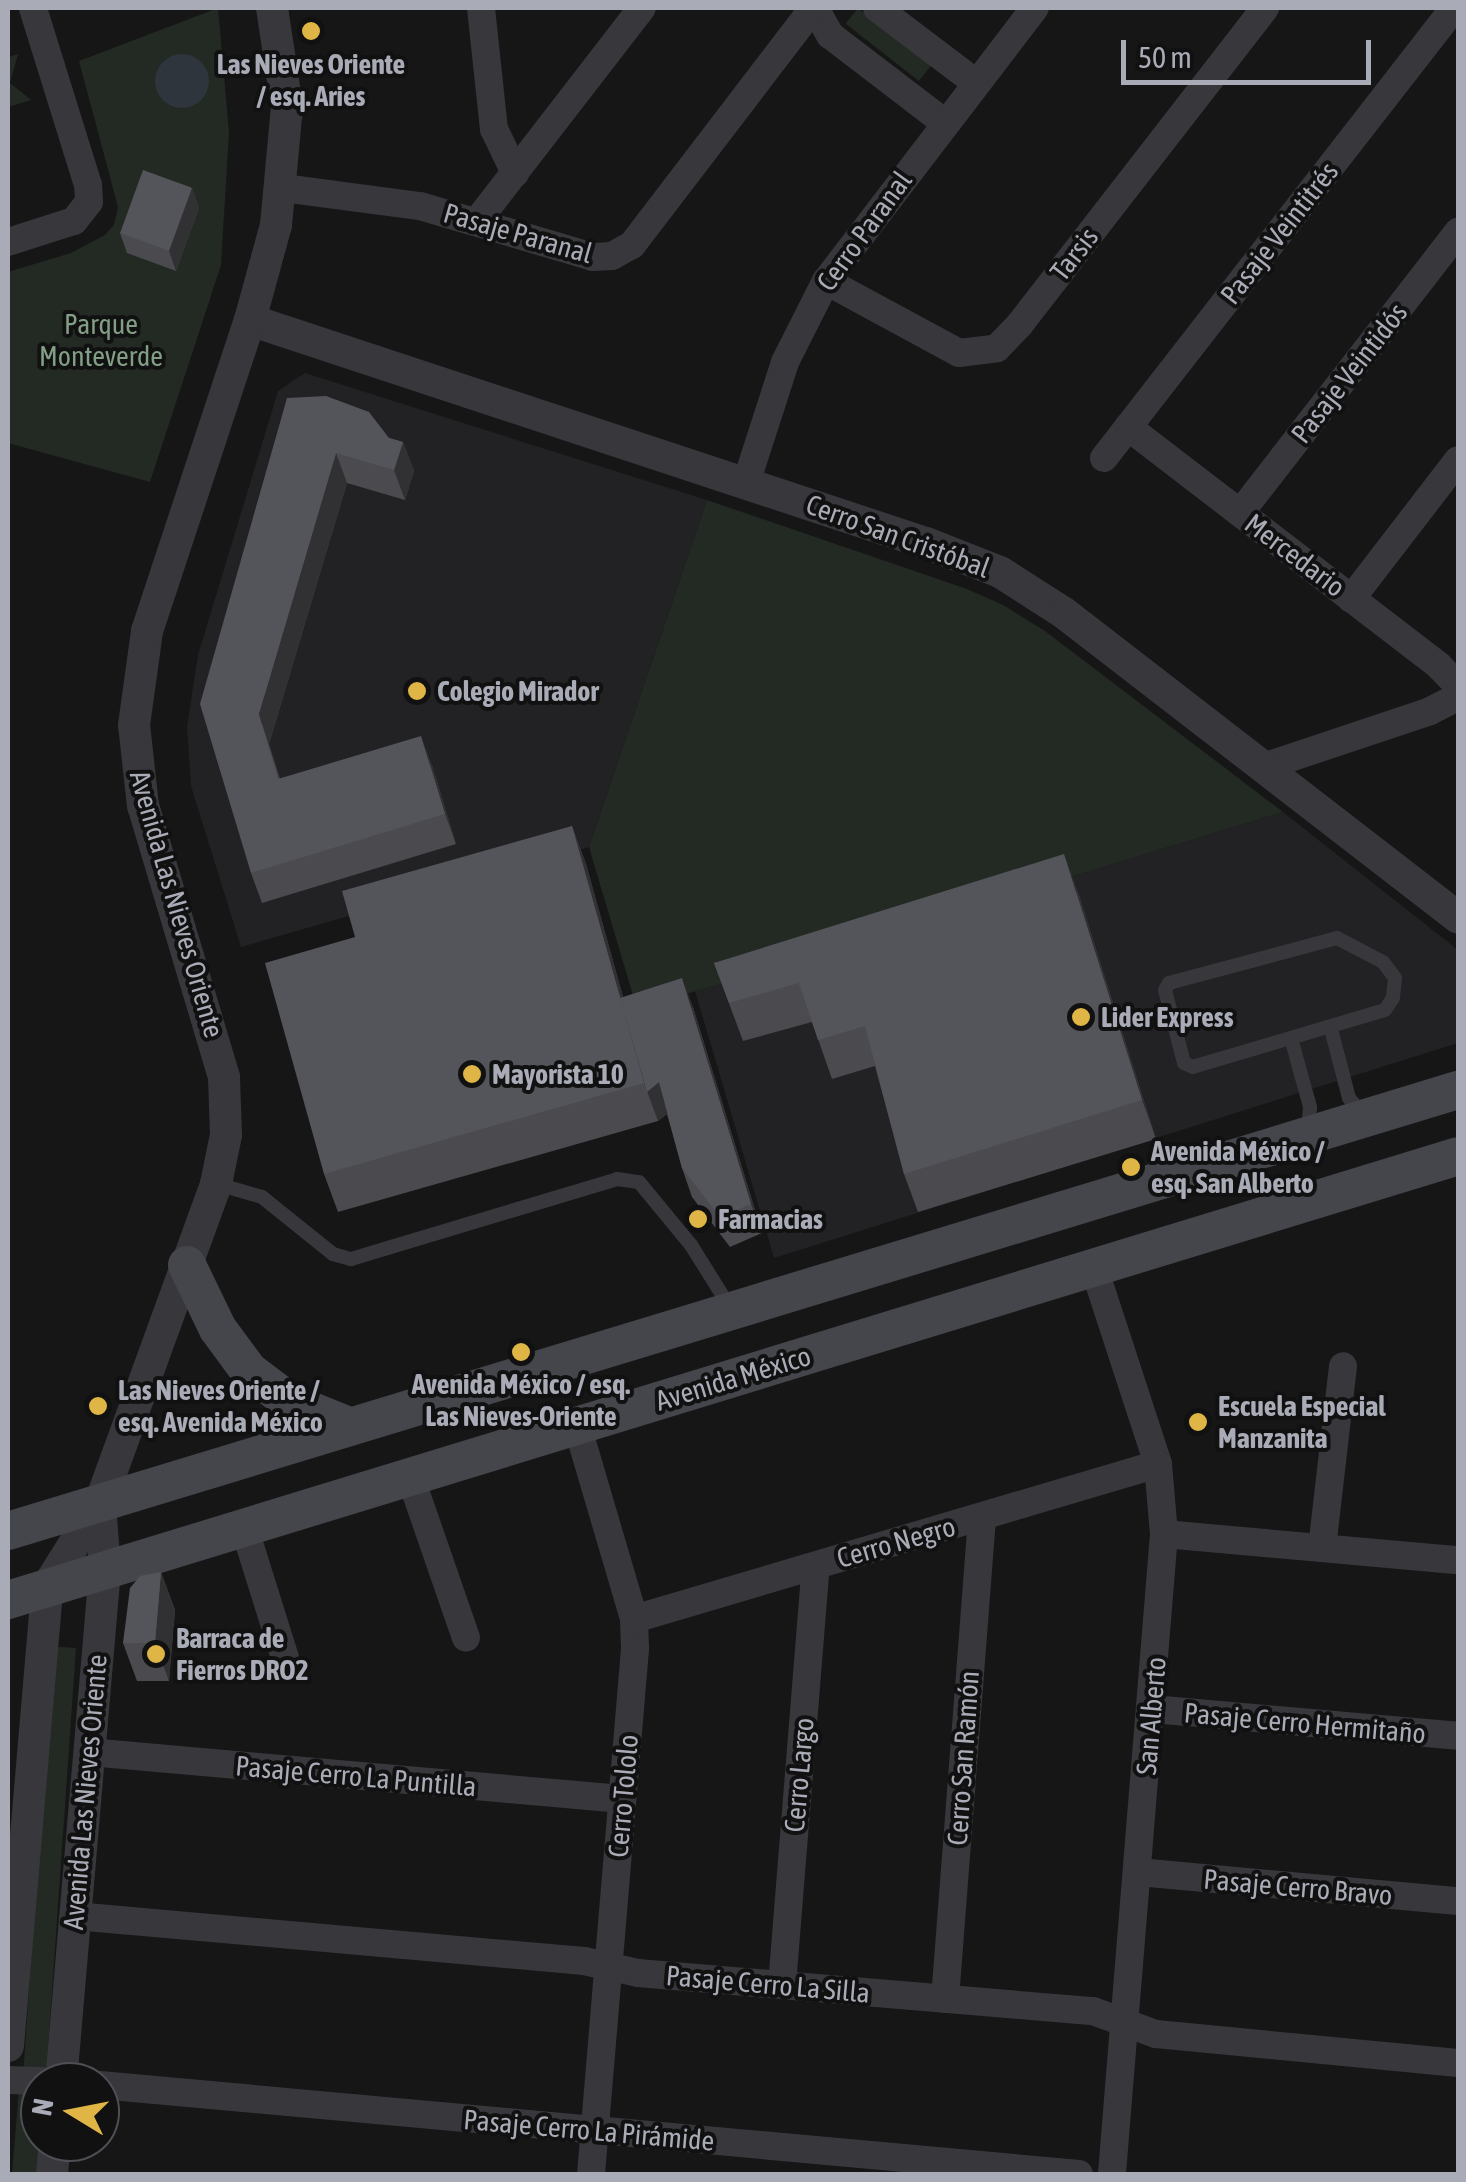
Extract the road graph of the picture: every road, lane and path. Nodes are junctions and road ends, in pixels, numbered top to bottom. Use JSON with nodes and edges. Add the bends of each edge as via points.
{"nodes":[{"id":1,"x":33,"y":8,"type":"edge"},
{"id":2,"x":272,"y":8,"type":"edge"},
{"id":3,"x":481,"y":8,"type":"edge"},
{"id":4,"x":642,"y":8,"type":"edge"},
{"id":5,"x":814,"y":8,"type":"edge"},
{"id":6,"x":877,"y":8,"type":"edge"},
{"id":7,"x":1035,"y":8,"type":"edge"},
{"id":8,"x":1266,"y":8,"type":"edge"},
{"id":9,"x":1454,"y":8,"type":"edge"},
{"id":10,"x":976,"y":83,"type":"junction"},
{"id":11,"x":945,"y":123,"type":"junction"},
{"id":12,"x":515,"y":173,"type":"junction"},
{"id":13,"x":283,"y":188,"type":"junction"},
{"id":14,"x":478,"y":220,"type":"junction"},
{"id":15,"x":1458,"y":232,"type":"edge"},
{"id":16,"x":8,"y":242,"type":"edge"},
{"id":17,"x":826,"y":281,"type":"junction"},
{"id":18,"x":250,"y":320,"type":"junction"},
{"id":19,"x":1128,"y":427,"type":"junction"},
{"id":20,"x":1104,"y":458,"type":"dead end"},
{"id":21,"x":1458,"y":460,"type":"edge"},
{"id":22,"x":746,"y":484,"type":"junction"},
{"id":23,"x":1240,"y":513,"type":"junction"},
{"id":24,"x":1352,"y":599,"type":"junction"},
{"id":25,"x":1458,"y":686,"type":"edge"},
{"id":26,"x":1458,"y":697,"type":"edge"},
{"id":27,"x":1263,"y":767,"type":"junction"},
{"id":28,"x":1458,"y":918,"type":"edge"},
{"id":29,"x":1331,"y":1028,"type":"junction"},
{"id":30,"x":1291,"y":1038,"type":"junction"},
{"id":31,"x":1441,"y":1096,"type":"edge"},
{"id":32,"x":1365,"y":1117,"type":"junction"},
{"id":33,"x":1307,"y":1134,"type":"junction"},
{"id":34,"x":1458,"y":1156,"type":"edge"},
{"id":35,"x":1406,"y":1172,"type":"junction"},
{"id":36,"x":216,"y":1184,"type":"junction"},
{"id":37,"x":186,"y":1265,"type":"junction"},
{"id":38,"x":1094,"y":1268,"type":"junction"},
{"id":39,"x":731,"y":1310,"type":"junction"},
{"id":40,"x":1342,"y":1366,"type":"dead end"},
{"id":41,"x":577,"y":1425,"type":"junction"},
{"id":42,"x":348,"y":1426,"type":"junction"},
{"id":43,"x":1158,"y":1464,"type":"junction"},
{"id":44,"x":410,"y":1476,"type":"junction"},
{"id":45,"x":100,"y":1503,"type":"junction"},
{"id":46,"x":982,"y":1516,"type":"junction"},
{"id":47,"x":244,"y":1527,"type":"junction"},
{"id":48,"x":8,"y":1531,"type":"edge"},
{"id":49,"x":1164,"y":1534,"type":"junction"},
{"id":50,"x":1322,"y":1548,"type":"junction"},
{"id":51,"x":1458,"y":1560,"type":"edge"},
{"id":52,"x":816,"y":1566,"type":"junction"},
{"id":53,"x":105,"y":1570,"type":"junction"},
{"id":54,"x":47,"y":1588,"type":"junction"},
{"id":55,"x":8,"y":1600,"type":"edge"},
{"id":56,"x":634,"y":1620,"type":"junction"},
{"id":57,"x":466,"y":1638,"type":"dead end"},
{"id":58,"x":285,"y":1658,"type":"dead end"},
{"id":59,"x":1152,"y":1709,"type":"junction"},
{"id":60,"x":1458,"y":1736,"type":"edge"},
{"id":61,"x":89,"y":1752,"type":"junction"},
{"id":62,"x":622,"y":1799,"type":"junction"},
{"id":63,"x":1138,"y":1872,"type":"junction"},
{"id":64,"x":1458,"y":1901,"type":"edge"},
{"id":65,"x":74,"y":1916,"type":"junction"},
{"id":66,"x":608,"y":1967,"type":"junction"},
{"id":67,"x":782,"y":1984,"type":"junction"},
{"id":68,"x":945,"y":1998,"type":"junction"},
{"id":69,"x":1125,"y":2023,"type":"junction"},
{"id":70,"x":8,"y":2046,"type":"edge"},
{"id":71,"x":64,"y":2062,"type":"edge"},
{"id":72,"x":1458,"y":2063,"type":"edge"},
{"id":73,"x":120,"y":2087,"type":"edge"},
{"id":74,"x":594,"y":2130,"type":"junction"},
{"id":75,"x":590,"y":2174,"type":"edge"},
{"id":76,"x":1078,"y":2174,"type":"edge"},
{"id":77,"x":1112,"y":2174,"type":"edge"}],
"edges":[{"from":1,"to":16,"type":"street","via":[[89,202],[74,221]]},
{"from":2,"to":13,"type":"street","name":"Avenida Las Nieves Oriente","via":[[287,108]]},
{"from":3,"to":12,"type":"street","via":[[494,129]]},
{"from":4,"to":12,"type":"street"},
{"from":5,"to":11,"type":"street","via":[[830,35]]},
{"from":5,"to":14,"type":"street","name":"Pasaje Paranal","via":[[623,252],[593,257]]},
{"from":6,"to":10,"type":"street"},
{"from":7,"to":10,"type":"street","name":"Cerro Paranal"},
{"from":8,"to":17,"type":"street","name":"Tarsis","via":[[997,348],[958,353]]},
{"from":9,"to":19,"type":"street","name":"Pasaje Veintitrés"},
{"from":10,"to":11,"type":"street","name":"Cerro Paranal"},
{"from":11,"to":17,"type":"street","name":"Cerro Paranal"},
{"from":12,"to":14,"type":"street"},
{"from":13,"to":14,"type":"street","name":"Pasaje Paranal"},
{"from":13,"to":18,"type":"street","name":"Avenida Las Nieves Oriente"},
{"from":15,"to":23,"type":"street","name":"Pasaje Veintidós"},
{"from":17,"to":22,"type":"street","name":"Cerro Paranal","via":[[785,362]]},
{"from":18,"to":22,"type":"street","name":"Cerro San Cristóbal"},
{"from":18,"to":36,"type":"street","name":"Avenida Las Nieves Oriente","via":[[147,631],[134,725],[143,806],[224,1077],[226,1135]]},
{"from":19,"to":20,"type":"street","name":"Pasaje Veintitrés"},
{"from":19,"to":23,"type":"street","name":"Mercedario"},
{"from":21,"to":24,"type":"street"},
{"from":22,"to":27,"type":"street","name":"Cerro San Cristóbal","via":[[1000,572],[1064,613]]},
{"from":23,"to":24,"type":"street","name":"Mercedario"},
{"from":24,"to":25,"type":"street","name":"Mercedario"},
{"from":26,"to":27,"type":"street"},
{"from":27,"to":28,"type":"street","name":"Cerro San Cristóbal"},
{"from":29,"to":30,"type":"lane"},
{"from":29,"to":30,"type":"lane","via":[[1385,1010],[1393,998],[1395,978],[1383,962],[1346,939],[1169,983],[1165,990],[1184,1063]]},
{"from":29,"to":32,"type":"lane","via":[[1348,1098]]},
{"from":30,"to":33,"type":"lane","via":[[1310,1107]]},
{"from":31,"to":32,"type":"main road"},
{"from":31,"to":35,"type":"main road","via":[[1439,1151]]},
{"from":32,"to":33,"type":"main road"},
{"from":33,"to":39,"type":"main road"},
{"from":34,"to":35,"type":"main road","name":"Avenida México"},
{"from":35,"to":38,"type":"main road","name":"Avenida México"},
{"from":36,"to":37,"type":"street","name":"Avenida Las Nieves Oriente"},
{"from":36,"to":39,"type":"lane","via":[[262,1198],[332,1254],[351,1258],[618,1179],[638,1182],[691,1245]]},
{"from":37,"to":42,"type":"main road","via":[[218,1329],[249,1370],[290,1402]]},
{"from":37,"to":45,"type":"street","name":"Avenida Las Nieves Oriente"},
{"from":38,"to":41,"type":"main road","name":"Avenida México"},
{"from":38,"to":43,"type":"street","name":"San Alberto"},
{"from":39,"to":42,"type":"main road"},
{"from":40,"to":50,"type":"street"},
{"from":41,"to":44,"type":"main road","name":"Avenida México"},
{"from":41,"to":56,"type":"street","name":"Cerro Tololo"},
{"from":42,"to":45,"type":"main road"},
{"from":43,"to":46,"type":"street","name":"Cerro Negro"},
{"from":43,"to":49,"type":"street","name":"San Alberto"},
{"from":44,"to":47,"type":"main road","name":"Avenida México"},
{"from":44,"to":57,"type":"street"},
{"from":45,"to":48,"type":"main road"},
{"from":45,"to":53,"type":"street","name":"Avenida Las Nieves Oriente"},
{"from":45,"to":54,"type":"street","name":"Avenida Las Nieves Oriente"},
{"from":46,"to":52,"type":"street","name":"Cerro Negro"},
{"from":46,"to":68,"type":"street","name":"Cerro San Ramón"},
{"from":47,"to":53,"type":"main road","name":"Avenida México"},
{"from":47,"to":58,"type":"street"},
{"from":49,"to":50,"type":"street"},
{"from":49,"to":59,"type":"street","name":"San Alberto"},
{"from":50,"to":51,"type":"street"},
{"from":52,"to":56,"type":"street","name":"Cerro Negro"},
{"from":52,"to":67,"type":"street","name":"Cerro Largo"},
{"from":53,"to":54,"type":"main road","name":"Avenida México"},
{"from":53,"to":61,"type":"street","name":"Avenida Las Nieves Oriente"},
{"from":54,"to":55,"type":"main road","name":"Avenida México"},
{"from":54,"to":70,"type":"street","name":"Avenida Las Nieves Oriente"},
{"from":56,"to":62,"type":"street","name":"Cerro Tololo"},
{"from":59,"to":60,"type":"street","name":"Pasaje Cerro Hermitaño"},
{"from":59,"to":63,"type":"street","name":"San Alberto"},
{"from":61,"to":62,"type":"street","name":"Pasaje Cerro La Puntilla"},
{"from":61,"to":65,"type":"street","name":"Avenida Las Nieves Oriente"},
{"from":62,"to":66,"type":"street","name":"Cerro Tololo"},
{"from":63,"to":64,"type":"street","name":"Pasaje Cerro Bravo"},
{"from":63,"to":69,"type":"street","name":"San Alberto"},
{"from":65,"to":66,"type":"street","name":"Pasaje Cerro La Silla"},
{"from":65,"to":71,"type":"street","name":"Avenida Las Nieves Oriente"},
{"from":66,"to":67,"type":"street","name":"Pasaje Cerro La Silla"},
{"from":66,"to":74,"type":"street","name":"Cerro Tololo"},
{"from":67,"to":68,"type":"street","name":"Pasaje Cerro La Silla"},
{"from":68,"to":69,"type":"street","name":"Pasaje Cerro La Silla","via":[[1093,2012]]},
{"from":69,"to":72,"type":"street","name":"Pasaje Cerro La Silla","via":[[1156,2034]]},
{"from":69,"to":77,"type":"street","name":"San Alberto"},
{"from":73,"to":74,"type":"street","name":"Pasaje Cerro La Pirámide"},
{"from":74,"to":75,"type":"street","name":"Cerro Tololo"},
{"from":74,"to":76,"type":"street","name":"Pasaje Cerro La Pirámide"}]}
